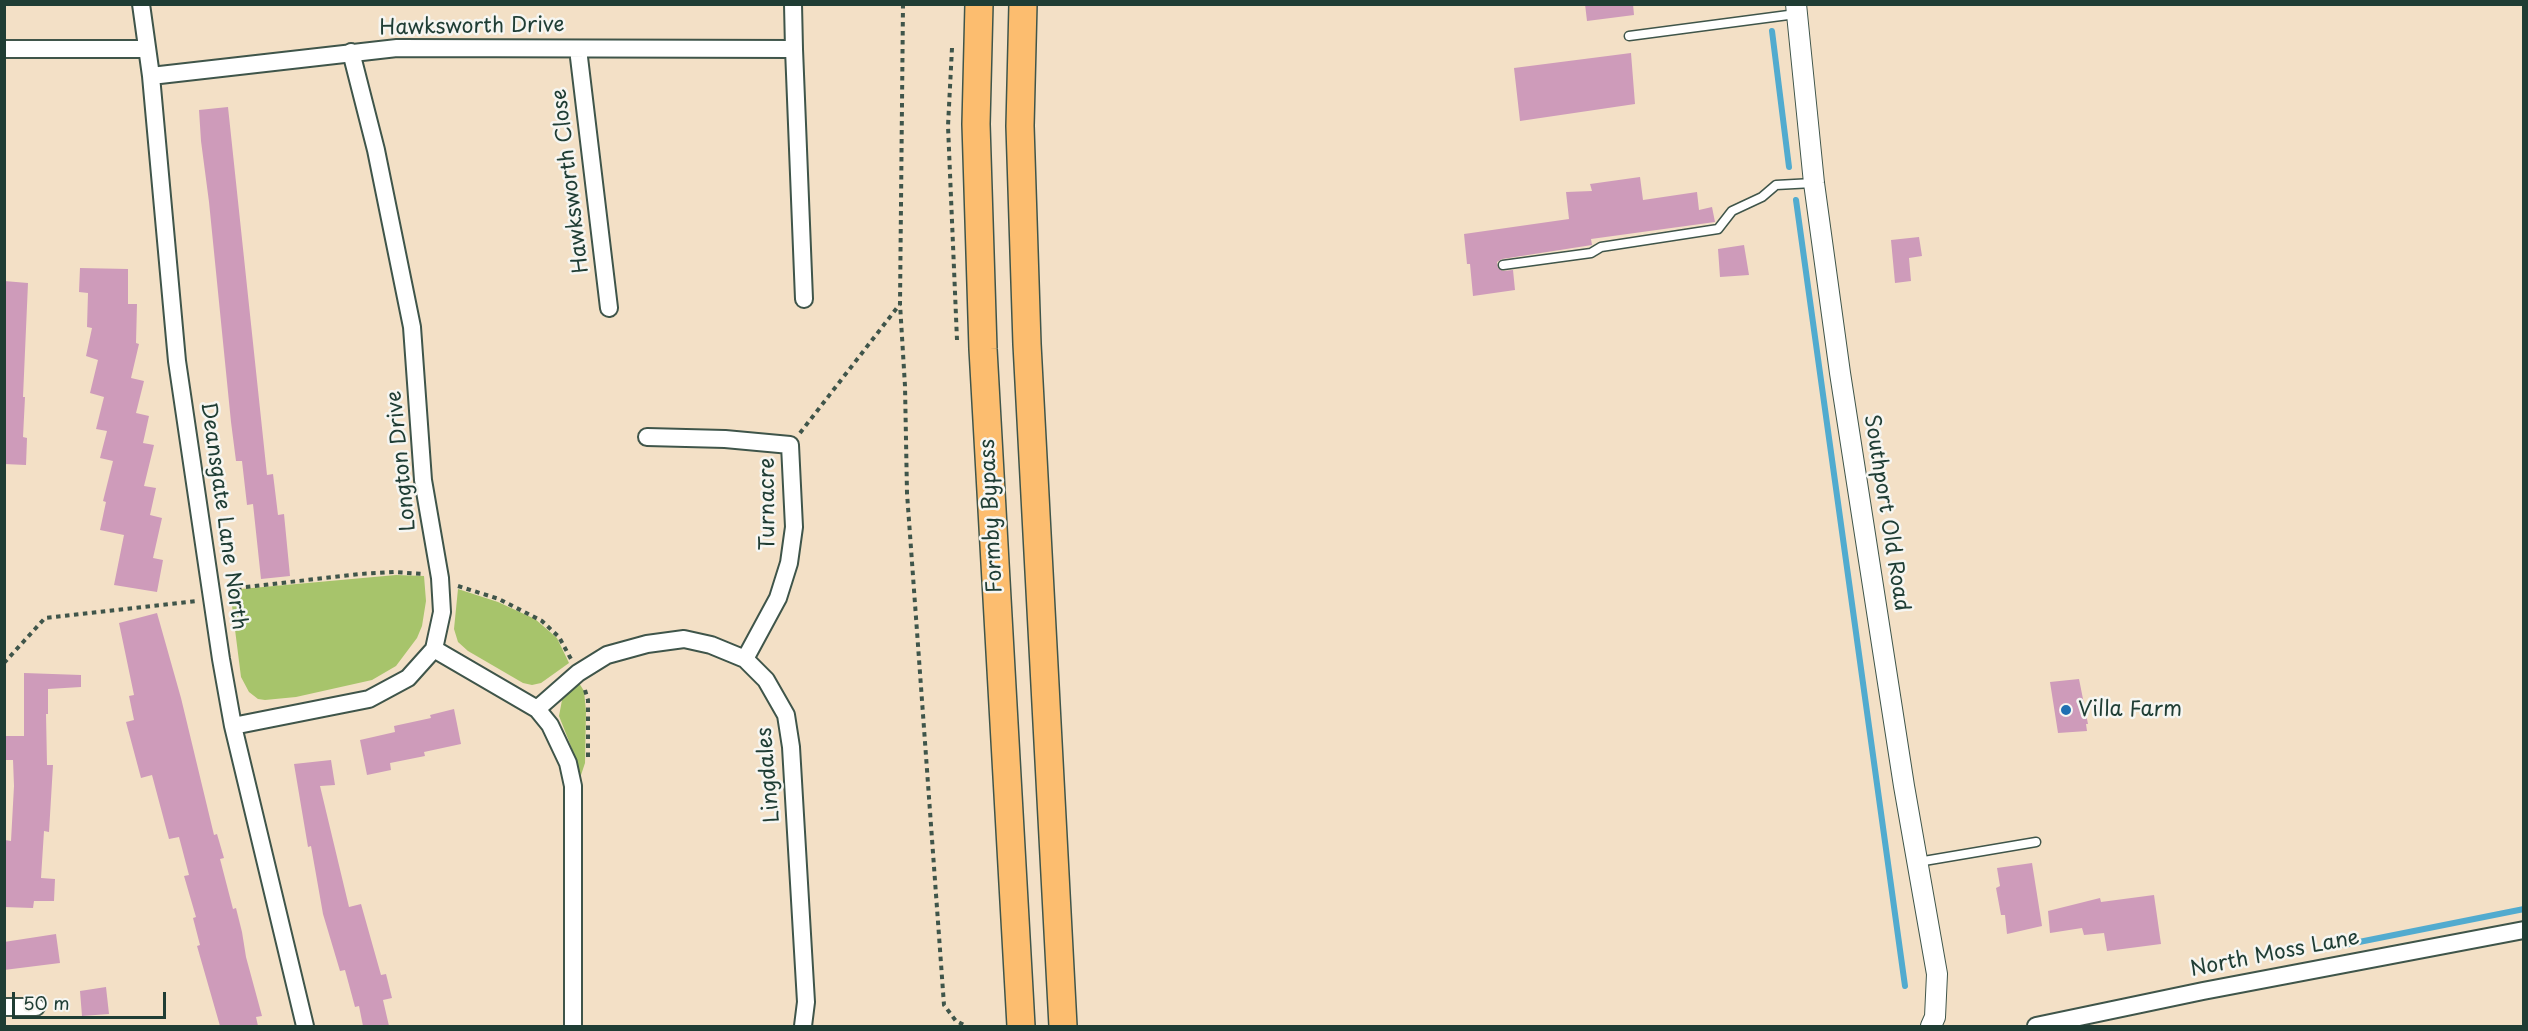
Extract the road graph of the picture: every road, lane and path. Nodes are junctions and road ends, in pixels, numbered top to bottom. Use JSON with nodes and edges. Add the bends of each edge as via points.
{"nodes":[{"id":1,"x":141,"y":4,"type":"edge"},
{"id":2,"x":793,"y":4,"type":"edge"},
{"id":3,"x":903,"y":4,"type":"edge"},
{"id":4,"x":979,"y":4,"type":"edge"},
{"id":5,"x":1023,"y":4,"type":"edge"},
{"id":6,"x":1796,"y":9,"type":"edge"},
{"id":7,"x":1629,"y":36,"type":"dead end"},
{"id":8,"x":4,"y":49,"type":"edge"},
{"id":9,"x":146,"y":49,"type":"junction"},
{"id":10,"x":579,"y":49,"type":"junction"},
{"id":11,"x":794,"y":49,"type":"junction"},
{"id":12,"x":351,"y":52,"type":"junction"},
{"id":13,"x":151,"y":76,"type":"junction"},
{"id":14,"x":1814,"y":183,"type":"junction"},
{"id":15,"x":1503,"y":265,"type":"dead end"},
{"id":16,"x":804,"y":299,"type":"dead end"},
{"id":17,"x":900,"y":304,"type":"junction"},
{"id":18,"x":609,"y":309,"type":"dead end"},
{"id":19,"x":647,"y":437,"type":"dead end"},
{"id":20,"x":790,"y":445,"type":"junction"},
{"id":21,"x":440,"y":578,"type":"junction"},
{"id":22,"x":213,"y":596,"type":"junction"},
{"id":23,"x":434,"y":649,"type":"junction"},
{"id":24,"x":745,"y":659,"type":"junction"},
{"id":25,"x":4,"y":663,"type":"edge"},
{"id":26,"x":578,"y":673,"type":"junction"},
{"id":27,"x":537,"y":710,"type":"junction"},
{"id":28,"x":233,"y":726,"type":"junction"},
{"id":29,"x":588,"y":764,"type":"dead end"},
{"id":30,"x":2036,"y":842,"type":"dead end"},
{"id":31,"x":1918,"y":862,"type":"junction"},
{"id":32,"x":2523,"y":930,"type":"edge"},
{"id":33,"x":4,"y":1007,"type":"edge"},
{"id":34,"x":36,"y":1007,"type":"dead end"},
{"id":35,"x":305,"y":1026,"type":"edge"},
{"id":36,"x":573,"y":1026,"type":"edge"},
{"id":37,"x":802,"y":1026,"type":"edge"},
{"id":38,"x":966,"y":1026,"type":"edge"},
{"id":39,"x":1021,"y":1026,"type":"edge"},
{"id":40,"x":1063,"y":1026,"type":"edge"},
{"id":41,"x":1931,"y":1026,"type":"edge"},
{"id":42,"x":2036,"y":1026,"type":"edge"}],
"edges":[{"from":1,"to":9,"type":"street","name":"Deansgate Lane North"},
{"from":2,"to":11,"type":"street"},
{"from":3,"to":17,"type":"path"},
{"from":4,"to":39,"type":"highway","name":"Formby Bypass","via":[[976,124],[982,349]]},
{"from":5,"to":40,"type":"highway","name":"Formby Bypass","via":[[1020,126],[1027,333]]},
{"from":6,"to":7,"type":"lane"},
{"from":6,"to":14,"type":"street","name":"Southport Old Road"},
{"from":8,"to":9,"type":"street"},
{"from":9,"to":13,"type":"street","name":"Deansgate Lane North"},
{"from":10,"to":11,"type":"street","name":"Hawksworth Drive"},
{"from":10,"to":12,"type":"street","name":"Hawksworth Drive","via":[[397,48]]},
{"from":10,"to":18,"type":"street","name":"Hawksworth Close"},
{"from":11,"to":16,"type":"street"},
{"from":12,"to":13,"type":"street","name":"Hawksworth Drive"},
{"from":12,"to":21,"type":"street","name":"Longton Drive","via":[[378,160],[411,327],[423,480]]},
{"from":13,"to":22,"type":"street","name":"Deansgate Lane North","via":[[177,361]]},
{"from":14,"to":15,"type":"lane","via":[[1776,185],[1762,197],[1732,211],[1718,229]]},
{"from":14,"to":31,"type":"street","name":"Southport Old Road"},
{"from":17,"to":20,"type":"path"},
{"from":17,"to":38,"type":"path","via":[[907,494],[944,1005],[956,1021]]},
{"from":19,"to":20,"type":"street","name":"Turnacre"},
{"from":20,"to":24,"type":"street","name":"Turnacre","via":[[794,527],[789,563],[778,598]]},
{"from":21,"to":22,"type":"path","via":[[425,574],[371,574],[227,589]]},
{"from":21,"to":23,"type":"street","name":"Longton Drive","via":[[442,612]]},
{"from":21,"to":26,"type":"path","via":[[499,599],[542,621],[559,637]]},
{"from":22,"to":25,"type":"path","via":[[201,601],[45,618]]},
{"from":22,"to":28,"type":"street","name":"Deansgate Lane North"},
{"from":23,"to":27,"type":"street"},
{"from":23,"to":28,"type":"street","name":"Longton Drive","via":[[408,678],[369,699]]},
{"from":24,"to":26,"type":"street","name":"Lingdales","via":[[684,639],[607,655]]},
{"from":24,"to":37,"type":"street","name":"Lingdales","via":[[777,697],[790,731],[806,1002]]},
{"from":26,"to":27,"type":"street","name":"Lingdales"},
{"from":26,"to":29,"type":"path","via":[[588,700]]},
{"from":27,"to":36,"type":"street","via":[[550,725],[568,763],[573,786]]},
{"from":28,"to":35,"type":"street","name":"Deansgate Lane North"},
{"from":30,"to":31,"type":"lane"},
{"from":31,"to":41,"type":"street","name":"Southport Old Road","via":[[1937,974]]},
{"from":32,"to":42,"type":"street","name":"North Moss Lane"},
{"from":33,"to":34,"type":"street"}]}
